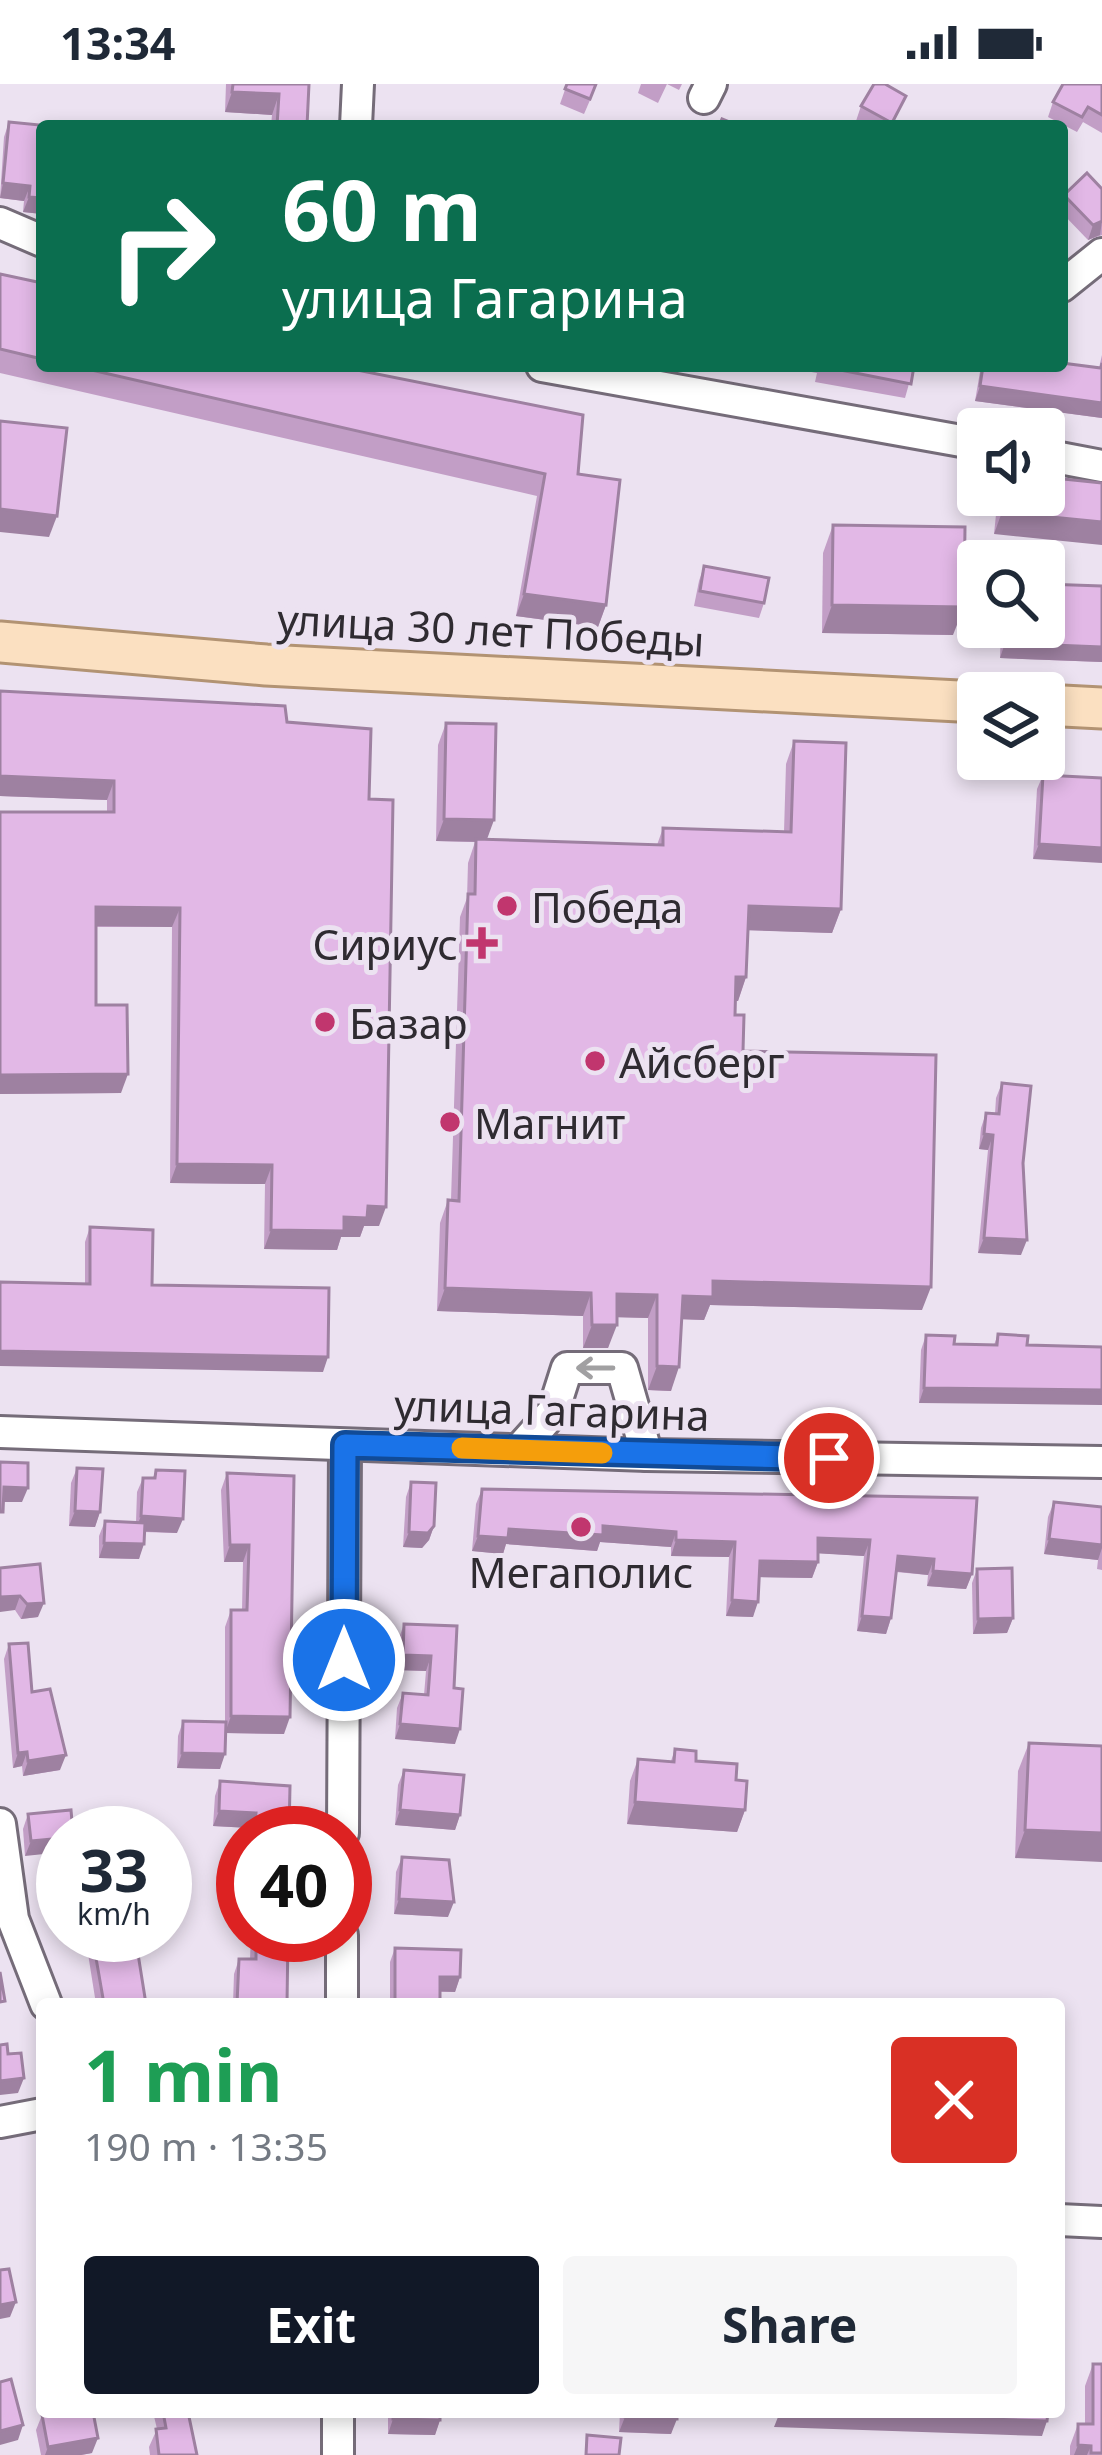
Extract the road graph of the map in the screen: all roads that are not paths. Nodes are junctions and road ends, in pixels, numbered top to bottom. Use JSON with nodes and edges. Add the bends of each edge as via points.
{"nodes":[{"id":1,"x":358,"y":84,"type":"edge"},
{"id":2,"x":356,"y":120,"type":"edge"},
{"id":3,"x":0,"y":223,"type":"edge"},
{"id":4,"x":36,"y":238,"type":"edge"},
{"id":5,"x":1102,"y":254,"type":"edge"},
{"id":6,"x":1068,"y":281,"type":"edge"},
{"id":7,"x":576,"y":372,"type":"edge"},
{"id":8,"x":957,"y":440,"type":"edge"},
{"id":9,"x":1065,"y":459,"type":"edge"},
{"id":10,"x":1102,"y":466,"type":"edge"},
{"id":11,"x":0,"y":642,"type":"edge"},
{"id":12,"x":957,"y":701,"type":"edge"},
{"id":13,"x":1065,"y":706,"type":"edge"},
{"id":14,"x":1102,"y":708,"type":"edge"},
{"id":15,"x":0,"y":1432,"type":"edge"},
{"id":16,"x":345,"y":1445,"type":"junction"},
{"id":17,"x":519,"y":1450,"type":"junction"},
{"id":18,"x":647,"y":1455,"type":"junction"},
{"id":19,"x":1102,"y":1462,"type":"edge"},
{"id":20,"x":343,"y":1806,"type":"edge"},
{"id":21,"x":0,"y":1824,"type":"edge"},
{"id":22,"x":342,"y":1962,"type":"edge"},
{"id":23,"x":44,"y":1998,"type":"edge"},
{"id":24,"x":342,"y":1998,"type":"edge"},
{"id":25,"x":36,"y":2115,"type":"edge"},
{"id":26,"x":0,"y":2122,"type":"edge"},
{"id":27,"x":1065,"y":2220,"type":"edge"},
{"id":28,"x":1102,"y":2222,"type":"edge"},
{"id":29,"x":338,"y":2418,"type":"edge"},
{"id":30,"x":338,"y":2455,"type":"edge"}],
"edges":[{"from":1,"to":2,"type":"street"},
{"from":3,"to":4,"type":"street"},
{"from":5,"to":6,"type":"street"},
{"from":7,"to":8,"type":"street"},
{"from":9,"to":10,"type":"street"},
{"from":11,"to":12,"type":"main road","name":"улица 30 лет Победы","via":[[266,665]]},
{"from":13,"to":14,"type":"main road"},
{"from":15,"to":16,"type":"street","name":"улица Гагарина"},
{"from":16,"to":17,"type":"street","name":"улица Гагарина"},
{"from":16,"to":20,"type":"street"},
{"from":17,"to":18,"type":"street","name":"улица Гагарина"},
{"from":18,"to":17,"type":"street","one_way":true,"via":[[622,1368],[567,1368],[553,1412]]},
{"from":18,"to":19,"type":"street","name":"улица Гагарина"},
{"from":21,"to":23,"type":"street","via":[[13,1919]]},
{"from":22,"to":24,"type":"street"},
{"from":25,"to":26,"type":"street"},
{"from":27,"to":28,"type":"street"},
{"from":29,"to":30,"type":"street"}]}
